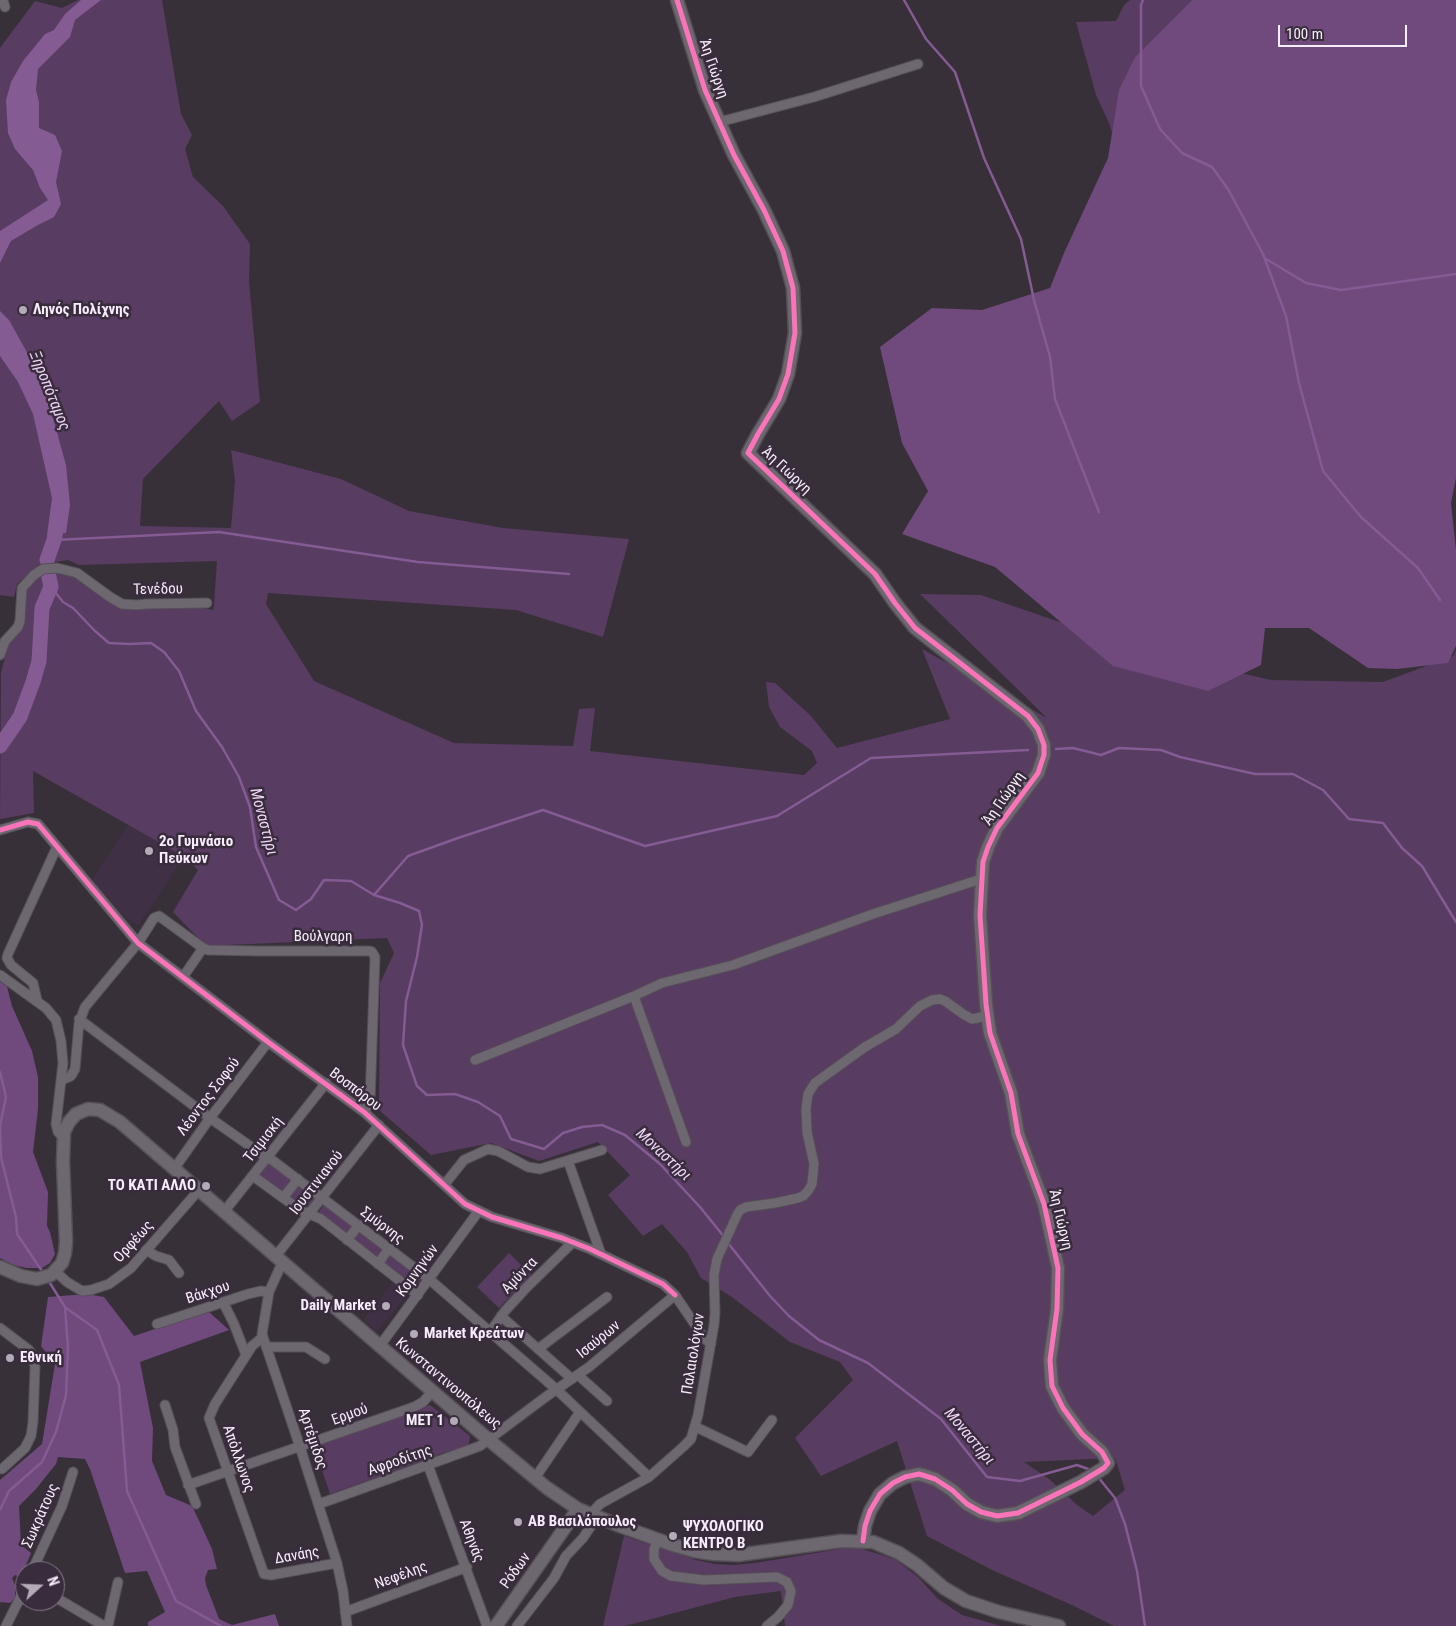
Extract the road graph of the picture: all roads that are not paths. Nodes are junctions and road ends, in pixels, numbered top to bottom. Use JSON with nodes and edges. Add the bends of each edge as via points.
{"nodes":[{"id":1,"x":677,"y":0,"type":"edge"},
{"id":2,"x":918,"y":64,"type":"dead end"},
{"id":3,"x":719,"y":122,"type":"junction"},
{"id":4,"x":207,"y":604,"type":"dead end"},
{"id":5,"x":0,"y":655,"type":"edge"},
{"id":6,"x":0,"y":830,"type":"edge"},
{"id":7,"x":56,"y":849,"type":"junction"},
{"id":8,"x":981,"y":879,"type":"junction"},
{"id":9,"x":138,"y":943,"type":"junction"},
{"id":10,"x":203,"y":948,"type":"junction"},
{"id":11,"x":0,"y":974,"type":"edge"},
{"id":12,"x":183,"y":977,"type":"junction"},
{"id":13,"x":634,"y":996,"type":"junction"},
{"id":14,"x":37,"y":1000,"type":"junction"},
{"id":15,"x":987,"y":1016,"type":"junction"},
{"id":16,"x":79,"y":1019,"type":"junction"},
{"id":17,"x":268,"y":1042,"type":"junction"},
{"id":18,"x":475,"y":1060,"type":"dead end"},
{"id":19,"x":62,"y":1080,"type":"junction"},
{"id":20,"x":326,"y":1083,"type":"junction"},
{"id":21,"x":364,"y":1112,"type":"junction"},
{"id":22,"x":210,"y":1118,"type":"junction"},
{"id":23,"x":379,"y":1125,"type":"junction"},
{"id":24,"x":63,"y":1137,"type":"junction"},
{"id":25,"x":686,"y":1142,"type":"dead end"},
{"id":26,"x":602,"y":1150,"type":"dead end"},
{"id":27,"x":267,"y":1158,"type":"junction"},
{"id":28,"x":568,"y":1161,"type":"junction"},
{"id":29,"x":174,"y":1169,"type":"junction"},
{"id":30,"x":253,"y":1176,"type":"junction"},
{"id":31,"x":298,"y":1179,"type":"junction"},
{"id":32,"x":444,"y":1185,"type":"junction"},
{"id":33,"x":198,"y":1191,"type":"junction"},
{"id":34,"x":283,"y":1198,"type":"junction"},
{"id":35,"x":323,"y":1198,"type":"junction"},
{"id":36,"x":478,"y":1212,"type":"junction"},
{"id":37,"x":223,"y":1213,"type":"junction"},
{"id":38,"x":309,"y":1214,"type":"junction"},
{"id":39,"x":359,"y":1225,"type":"junction"},
{"id":40,"x":348,"y":1240,"type":"junction"},
{"id":41,"x":572,"y":1242,"type":"junction"},
{"id":42,"x":389,"y":1248,"type":"junction"},
{"id":43,"x":146,"y":1250,"type":"junction"},
{"id":44,"x":600,"y":1254,"type":"junction"},
{"id":45,"x":279,"y":1260,"type":"junction"},
{"id":46,"x":378,"y":1264,"type":"junction"},
{"id":47,"x":0,"y":1267,"type":"edge"},
{"id":48,"x":179,"y":1273,"type":"dead end"},
{"id":49,"x":49,"y":1275,"type":"junction"},
{"id":50,"x":429,"y":1279,"type":"junction"},
{"id":51,"x":270,"y":1292,"type":"junction"},
{"id":52,"x":675,"y":1294,"type":"junction"},
{"id":53,"x":418,"y":1295,"type":"junction"},
{"id":54,"x":607,"y":1297,"type":"dead end"},
{"id":55,"x":223,"y":1302,"type":"junction"},
{"id":56,"x":500,"y":1316,"type":"junction"},
{"id":57,"x":157,"y":1324,"type":"dead end"},
{"id":58,"x":0,"y":1328,"type":"edge"},
{"id":59,"x":490,"y":1332,"type":"junction"},
{"id":60,"x":263,"y":1337,"type":"junction"},
{"id":61,"x":712,"y":1344,"type":"junction"},
{"id":62,"x":266,"y":1347,"type":"junction"},
{"id":63,"x":380,"y":1347,"type":"junction"},
{"id":64,"x":538,"y":1349,"type":"junction"},
{"id":65,"x":246,"y":1355,"type":"junction"},
{"id":66,"x":325,"y":1359,"type":"dead end"},
{"id":67,"x":575,"y":1377,"type":"junction"},
{"id":68,"x":556,"y":1390,"type":"junction"},
{"id":69,"x":432,"y":1392,"type":"junction"},
{"id":70,"x":607,"y":1401,"type":"dead end"},
{"id":71,"x":165,"y":1405,"type":"dead end"},
{"id":72,"x":580,"y":1412,"type":"junction"},
{"id":73,"x":772,"y":1420,"type":"dead end"},
{"id":74,"x":696,"y":1427,"type":"junction"},
{"id":75,"x":488,"y":1440,"type":"junction"},
{"id":76,"x":300,"y":1446,"type":"junction"},
{"id":77,"x":428,"y":1466,"type":"junction"},
{"id":78,"x":2,"y":1469,"type":"dead end"},
{"id":79,"x":227,"y":1471,"type":"junction"},
{"id":80,"x":73,"y":1472,"type":"dead end"},
{"id":81,"x":649,"y":1477,"type":"junction"},
{"id":82,"x":535,"y":1478,"type":"junction"},
{"id":83,"x":188,"y":1485,"type":"junction"},
{"id":84,"x":196,"y":1504,"type":"dead end"},
{"id":85,"x":318,"y":1504,"type":"junction"},
{"id":86,"x":578,"y":1509,"type":"junction"},
{"id":87,"x":594,"y":1516,"type":"junction"},
{"id":88,"x":658,"y":1540,"type":"junction"},
{"id":89,"x":864,"y":1541,"type":"junction"},
{"id":90,"x":37,"y":1561,"type":"edge"},
{"id":91,"x":336,"y":1563,"type":"junction"},
{"id":92,"x":466,"y":1567,"type":"junction"},
{"id":93,"x":264,"y":1574,"type":"joint"},
{"id":94,"x":118,"y":1582,"type":"dead end"},
{"id":95,"x":65,"y":1603,"type":"edge"},
{"id":96,"x":15,"y":1608,"type":"edge"},
{"id":97,"x":345,"y":1612,"type":"junction"},
{"id":98,"x":6,"y":1626,"type":"edge"},
{"id":99,"x":104,"y":1626,"type":"edge"},
{"id":100,"x":108,"y":1626,"type":"edge"},
{"id":101,"x":347,"y":1626,"type":"edge"},
{"id":102,"x":487,"y":1626,"type":"edge"},
{"id":103,"x":496,"y":1626,"type":"edge"},
{"id":104,"x":516,"y":1626,"type":"edge"},
{"id":105,"x":767,"y":1626,"type":"edge"},
{"id":106,"x":1059,"y":1626,"type":"edge"}],
"edges":[{"from":1,"to":3,"type":"street","name":"Άη Γιώργη","via":[[705,90]]},
{"from":2,"to":3,"type":"street","via":[[814,97]]},
{"from":3,"to":8,"type":"street","name":"Άη Γιώργη","via":[[764,210],[782,251],[793,288],[795,333],[788,374],[779,399],[748,453],[875,574],[915,628],[1028,716],[1042,738],[1044,755],[1041,766],[992,838]]},
{"from":4,"to":5,"type":"street","name":"Τενέδου","via":[[122,604],[77,573],[57,568],[43,569],[22,588],[20,621],[4,642]]},
{"from":6,"to":7,"type":"street","name":"Βοσπόρου","via":[[34,822]]},
{"from":7,"to":9,"type":"street","name":"Βοσπόρου"},
{"from":7,"to":14,"type":"street","via":[[7,958],[33,983]]},
{"from":8,"to":13,"type":"street","via":[[733,965],[666,982]]},
{"from":8,"to":15,"type":"street","name":"Άη Γιώργη"},
{"from":9,"to":10,"type":"street","via":[[154,918],[159,916]]},
{"from":9,"to":12,"type":"street","name":"Βοσπόρου"},
{"from":9,"to":16,"type":"street","via":[[88,1003]]},
{"from":10,"to":12,"type":"street"},
{"from":10,"to":21,"type":"street","name":"Βούλγαρη","via":[[372,952],[370,1102]]},
{"from":11,"to":14,"type":"street"},
{"from":12,"to":17,"type":"street","name":"Βοσπόρου"},
{"from":13,"to":18,"type":"street"},
{"from":13,"to":25,"type":"street"},
{"from":14,"to":19,"type":"street","via":[[52,1013],[57,1025],[63,1052]]},
{"from":15,"to":61,"type":"street","name":"Παλαιολόγων","via":[[972,1019],[945,1001],[932,1000],[920,1006],[896,1029],[815,1082],[808,1094],[806,1114],[814,1164],[812,1184],[806,1194],[798,1198],[744,1208],[737,1214],[715,1266]]},
{"from":15,"to":89,"type":"street","name":"Άη Γιώργη","via":[[992,1041],[1008,1082],[1018,1134],[1044,1204],[1055,1252],[1058,1280],[1050,1360],[1052,1386],[1069,1417],[1102,1452],[1108,1463],[1081,1482],[1018,1514],[997,1516],[967,1504],[935,1479],[919,1474],[905,1477],[880,1494],[870,1511]]},
{"from":16,"to":19,"type":"street","via":[[76,1065],[71,1076]]},
{"from":16,"to":22,"type":"street","name":"Σμύρνης"},
{"from":17,"to":20,"type":"street","name":"Βοσπόρου"},
{"from":17,"to":22,"type":"street","name":"Λέοντος Σοφού"},
{"from":19,"to":24,"type":"street","via":[[56,1122]]},
{"from":20,"to":21,"type":"street","name":"Βοσπόρου"},
{"from":20,"to":27,"type":"street","name":"Τσιμισκή"},
{"from":21,"to":23,"type":"street","name":"Βοσπόρου"},
{"from":22,"to":27,"type":"street","name":"Σμύρνης"},
{"from":22,"to":29,"type":"street","name":"Λέοντος Σοφού"},
{"from":23,"to":32,"type":"street","name":"Βοσπόρου"},
{"from":23,"to":35,"type":"street","name":"Ιουστινιανού"},
{"from":24,"to":29,"type":"street","name":"Κωνσταντινουπόλεως","via":[[73,1116],[84,1110],[97,1109],[120,1122]]},
{"from":24,"to":49,"type":"street","name":"Κωνσταντινουπόλεως","via":[[66,1247],[64,1259]]},
{"from":26,"to":28,"type":"street"},
{"from":27,"to":30,"type":"street","name":"Τσιμισκή"},
{"from":27,"to":31,"type":"street","name":"Σμύρνης"},
{"from":28,"to":32,"type":"street","via":[[533,1169],[488,1149],[464,1160]]},
{"from":28,"to":44,"type":"street"},
{"from":29,"to":33,"type":"street","name":"Κωνσταντινουπόλεως"},
{"from":30,"to":34,"type":"street"},
{"from":30,"to":37,"type":"street","name":"Τσιμισκή"},
{"from":31,"to":34,"type":"street"},
{"from":31,"to":35,"type":"street","name":"Σμύρνης"},
{"from":32,"to":36,"type":"street","name":"Βοσπόρου"},
{"from":33,"to":37,"type":"street","name":"Κωνσταντινουπόλεως"},
{"from":33,"to":43,"type":"street","name":"Ορφέως"},
{"from":34,"to":38,"type":"street"},
{"from":35,"to":38,"type":"street","name":"Ιουστινιανού"},
{"from":35,"to":39,"type":"street","name":"Σμύρνης"},
{"from":36,"to":41,"type":"street","name":"Βοσπόρου"},
{"from":36,"to":50,"type":"street","name":"Κομνηνών"},
{"from":37,"to":45,"type":"street","name":"Κωνσταντινουπόλεως"},
{"from":38,"to":40,"type":"street"},
{"from":38,"to":45,"type":"street","name":"Ιουστινιανού"},
{"from":39,"to":40,"type":"street"},
{"from":39,"to":42,"type":"street","name":"Σμύρνης"},
{"from":40,"to":46,"type":"street"},
{"from":41,"to":44,"type":"street","name":"Βοσπόρου"},
{"from":41,"to":56,"type":"street","name":"Αμύντα"},
{"from":42,"to":46,"type":"street"},
{"from":42,"to":50,"type":"street","name":"Σμύρνης"},
{"from":43,"to":48,"type":"street","via":[[169,1260]]},
{"from":43,"to":49,"type":"street","name":"Ορφέως","via":[[121,1276],[91,1290],[82,1291]]},
{"from":44,"to":52,"type":"street","name":"Βοσπόρου","via":[[656,1280]]},
{"from":45,"to":51,"type":"street","name":"Αρτέμιδος"},
{"from":45,"to":63,"type":"street","name":"Κωνσταντινουπόλεως"},
{"from":46,"to":53,"type":"street"},
{"from":47,"to":49,"type":"street","via":[[32,1279]]},
{"from":50,"to":53,"type":"street","name":"Κομνηνών"},
{"from":50,"to":59,"type":"street","name":"Σμύρνης"},
{"from":51,"to":55,"type":"street","name":"Βάκχου","via":[[256,1292]]},
{"from":51,"to":60,"type":"street","name":"Αρτέμιδος"},
{"from":52,"to":61,"type":"street","via":[[704,1338]]},
{"from":52,"to":67,"type":"street","name":"Ισαύρων"},
{"from":53,"to":63,"type":"street","name":"Κομνηνών"},
{"from":54,"to":64,"type":"street"},
{"from":55,"to":57,"type":"street","name":"Βάκχου"},
{"from":55,"to":65,"type":"street"},
{"from":56,"to":59,"type":"street","name":"Αμύντα"},
{"from":56,"to":64,"type":"street"},
{"from":58,"to":78,"type":"street","via":[[29,1350],[35,1367],[31,1436],[25,1448]]},
{"from":59,"to":68,"type":"street","name":"Σμύρνης"},
{"from":60,"to":62,"type":"street","name":"Αρτέμιδος"},
{"from":60,"to":65,"type":"street","name":"Απόλλωνος"},
{"from":61,"to":74,"type":"street","name":"Παλαιολόγων"},
{"from":62,"to":66,"type":"street","via":[[306,1347]]},
{"from":62,"to":76,"type":"street","name":"Αρτέμιδος"},
{"from":63,"to":69,"type":"street","name":"Κωνσταντινουπόλεως"},
{"from":64,"to":67,"type":"street"},
{"from":65,"to":79,"type":"street","name":"Απόλλωνος","via":[[209,1416]]},
{"from":67,"to":68,"type":"street","name":"Ισαύρων"},
{"from":67,"to":70,"type":"street"},
{"from":68,"to":72,"type":"street","name":"Σμύρνης"},
{"from":68,"to":75,"type":"street","name":"Ισαύρων"},
{"from":69,"to":75,"type":"street","name":"Κωνσταντινουπόλεως"},
{"from":69,"to":76,"type":"street","name":"Ερμού","via":[[414,1407]]},
{"from":71,"to":83,"type":"street"},
{"from":72,"to":81,"type":"street","name":"Σμύρνης"},
{"from":72,"to":82,"type":"street"},
{"from":73,"to":74,"type":"street","via":[[748,1452]]},
{"from":74,"to":81,"type":"street","name":"Παλαιολόγων","via":[[690,1441]]},
{"from":75,"to":77,"type":"street","name":"Αφροδίτης"},
{"from":75,"to":82,"type":"street","name":"Κωνσταντινουπόλεως"},
{"from":76,"to":79,"type":"street","name":"Ερμού"},
{"from":76,"to":85,"type":"street","name":"Αρτέμιδος"},
{"from":77,"to":85,"type":"street","name":"Αφροδίτης"},
{"from":77,"to":92,"type":"street","name":"Αθηνάς"},
{"from":79,"to":83,"type":"street","name":"Ερμού"},
{"from":79,"to":93,"type":"street","name":"Απόλλωνος"},
{"from":80,"to":90,"type":"street","name":"Σωκράτους","via":[[62,1506]]},
{"from":81,"to":87,"type":"street","name":"Παλαιολόγων","via":[[604,1502]]},
{"from":82,"to":86,"type":"street","name":"Κωνσταντινουπόλεως"},
{"from":83,"to":84,"type":"street"},
{"from":85,"to":91,"type":"street","name":"Αρτέμιδος"},
{"from":86,"to":87,"type":"street","name":"Κωνσταντινουπόλεως"},
{"from":86,"to":103,"type":"street","name":"Ρόδων"},
{"from":87,"to":88,"type":"street","name":"Κωνσταντινουπόλεως"},
{"from":87,"to":104,"type":"street","name":"Παλαιολόγων","via":[[583,1538],[566,1556],[554,1578]]},
{"from":88,"to":89,"type":"street","name":"Κωνσταντινουπόλεως","via":[[694,1551],[730,1555]]},
{"from":88,"to":105,"type":"street","via":[[654,1559],[671,1576],[704,1580],[777,1577],[787,1582],[791,1591],[788,1605]]},
{"from":89,"to":106,"type":"street","name":"Κωνσταντινουπόλεως","via":[[899,1553],[966,1601]]},
{"from":91,"to":93,"type":"street","name":"Δανάης"},
{"from":91,"to":97,"type":"street","name":"Αρτέμιδος"},
{"from":92,"to":97,"type":"street","name":"Νεφέλης"},
{"from":92,"to":102,"type":"street","name":"Αθηνάς"},
{"from":94,"to":100,"type":"street"},
{"from":95,"to":99,"type":"street"},
{"from":96,"to":98,"type":"street"},
{"from":97,"to":101,"type":"street","name":"Αρτέμιδος"}]}
